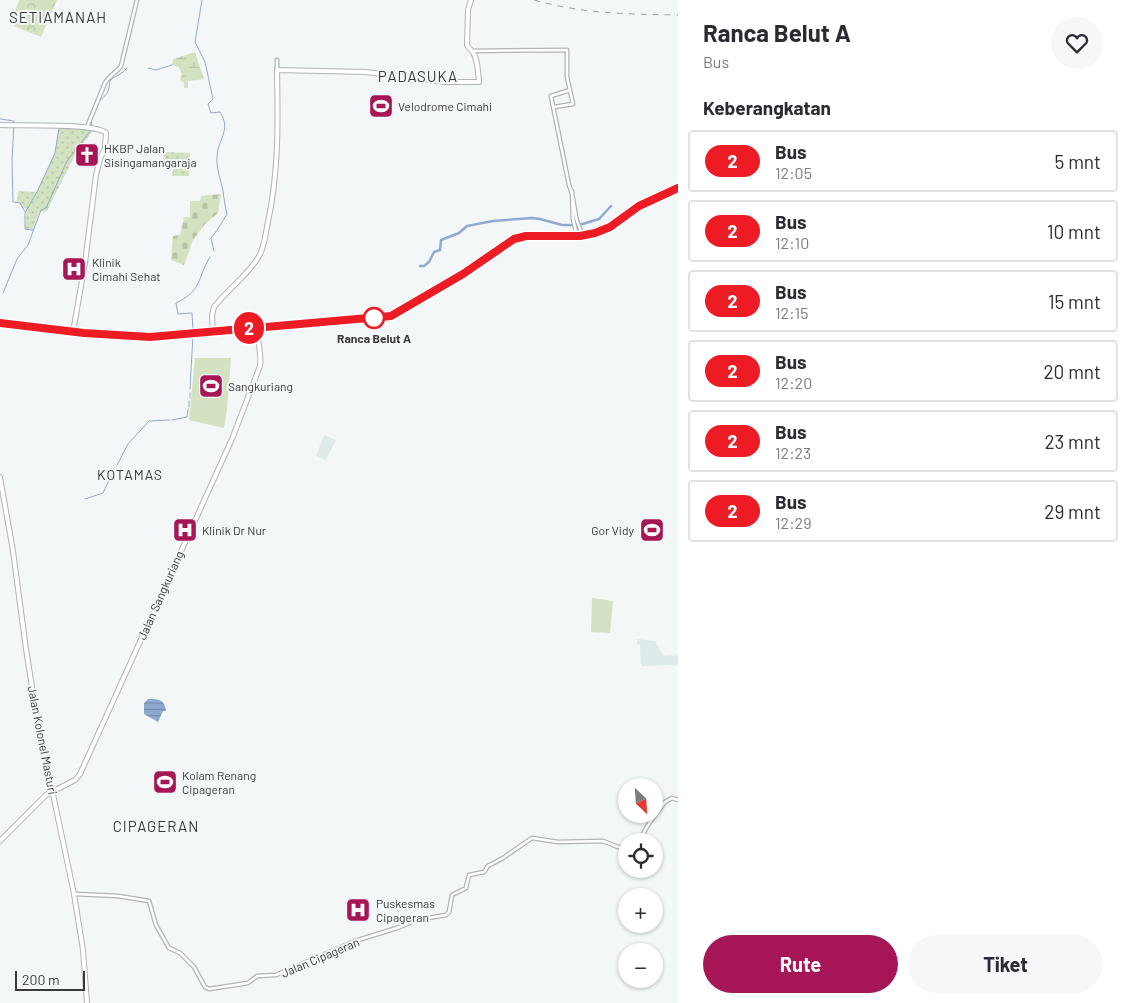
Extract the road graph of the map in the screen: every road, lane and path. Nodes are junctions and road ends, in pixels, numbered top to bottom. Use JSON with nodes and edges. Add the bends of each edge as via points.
{"nodes":[{"id":1,"x":137,"y":0,"type":"edge"},
{"id":2,"x":471,"y":0,"type":"edge"},
{"id":3,"x":472,"y":51,"type":"junction"},
{"id":4,"x":277,"y":60,"type":"dead end"},
{"id":5,"x":277,"y":70,"type":"junction"},
{"id":6,"x":570,"y":90,"type":"junction"},
{"id":7,"x":554,"y":107,"type":"junction"},
{"id":8,"x":0,"y":125,"type":"edge"},
{"id":9,"x":87,"y":127,"type":"junction"},
{"id":10,"x":678,"y":189,"type":"edge"},
{"id":11,"x":572,"y":190,"type":"junction"},
{"id":12,"x":584,"y":235,"type":"junction"},
{"id":13,"x":577,"y":236,"type":"junction"},
{"id":14,"x":0,"y":324,"type":"edge"},
{"id":15,"x":257,"y":328,"type":"junction"},
{"id":16,"x":73,"y":332,"type":"junction"},
{"id":17,"x":212,"y":332,"type":"junction"},
{"id":18,"x":0,"y":477,"type":"edge"},
{"id":19,"x":52,"y":791,"type":"junction"},
{"id":20,"x":678,"y":800,"type":"edge"},
{"id":21,"x":643,"y":833,"type":"edge"},
{"id":22,"x":0,"y":841,"type":"edge"},
{"id":23,"x":618,"y":847,"type":"edge"},
{"id":24,"x":74,"y":894,"type":"junction"},
{"id":25,"x":87,"y":1003,"type":"edge"}],
"edges":[{"from":1,"to":9,"type":"street","via":[[121,66],[105,83]]},
{"from":2,"to":3,"type":"main road","via":[[467,45]]},
{"from":3,"to":5,"type":"main road","via":[[479,82],[445,82],[366,72]]},
{"from":3,"to":6,"type":"street","via":[[567,50]]},
{"from":4,"to":5,"type":"street"},
{"from":5,"to":17,"type":"main road","via":[[277,163],[264,245],[253,265],[214,307]]},
{"from":6,"to":7,"type":"street","via":[[551,95]]},
{"from":6,"to":7,"type":"street","via":[[573,104]]},
{"from":7,"to":11,"type":"street"},
{"from":8,"to":9,"type":"main road"},
{"from":9,"to":16,"type":"main road","via":[[106,131],[106,145],[96,175]]},
{"from":10,"to":12,"type":"highway","via":[[639,206],[606,229]]},
{"from":11,"to":12,"type":"street","via":[[576,219]]},
{"from":11,"to":13,"type":"street"},
{"from":12,"to":13,"type":"highway"},
{"from":13,"to":15,"type":"highway","via":[[514,239],[398,313]]},
{"from":14,"to":16,"type":"highway"},
{"from":15,"to":17,"type":"highway"},
{"from":15,"to":19,"type":"main road","name":"Jalan Sangkuriang","via":[[260,366],[232,439],[80,774],[75,780]]},
{"from":16,"to":17,"type":"highway","via":[[137,337]]},
{"from":18,"to":19,"type":"main road","name":"Jalan Kolonel Masturi","via":[[29,668]]},
{"from":19,"to":22,"type":"main road","name":"Jalan Sangkuriang"},
{"from":19,"to":24,"type":"main road","name":"Jalan Kolonel Masturi"},
{"from":20,"to":21,"type":"street","via":[[672,798],[665,802]]},
{"from":23,"to":24,"type":"street","name":"Jalan Cipageran","via":[[602,841],[558,842],[532,838],[488,866],[484,872],[469,874],[465,890],[452,895],[446,915],[416,920],[355,941],[276,975],[257,976],[248,983],[209,989],[190,963],[169,948],[158,930],[149,900]]},
{"from":24,"to":25,"type":"main road","name":"Jalan Kolonel Masturi"}]}
